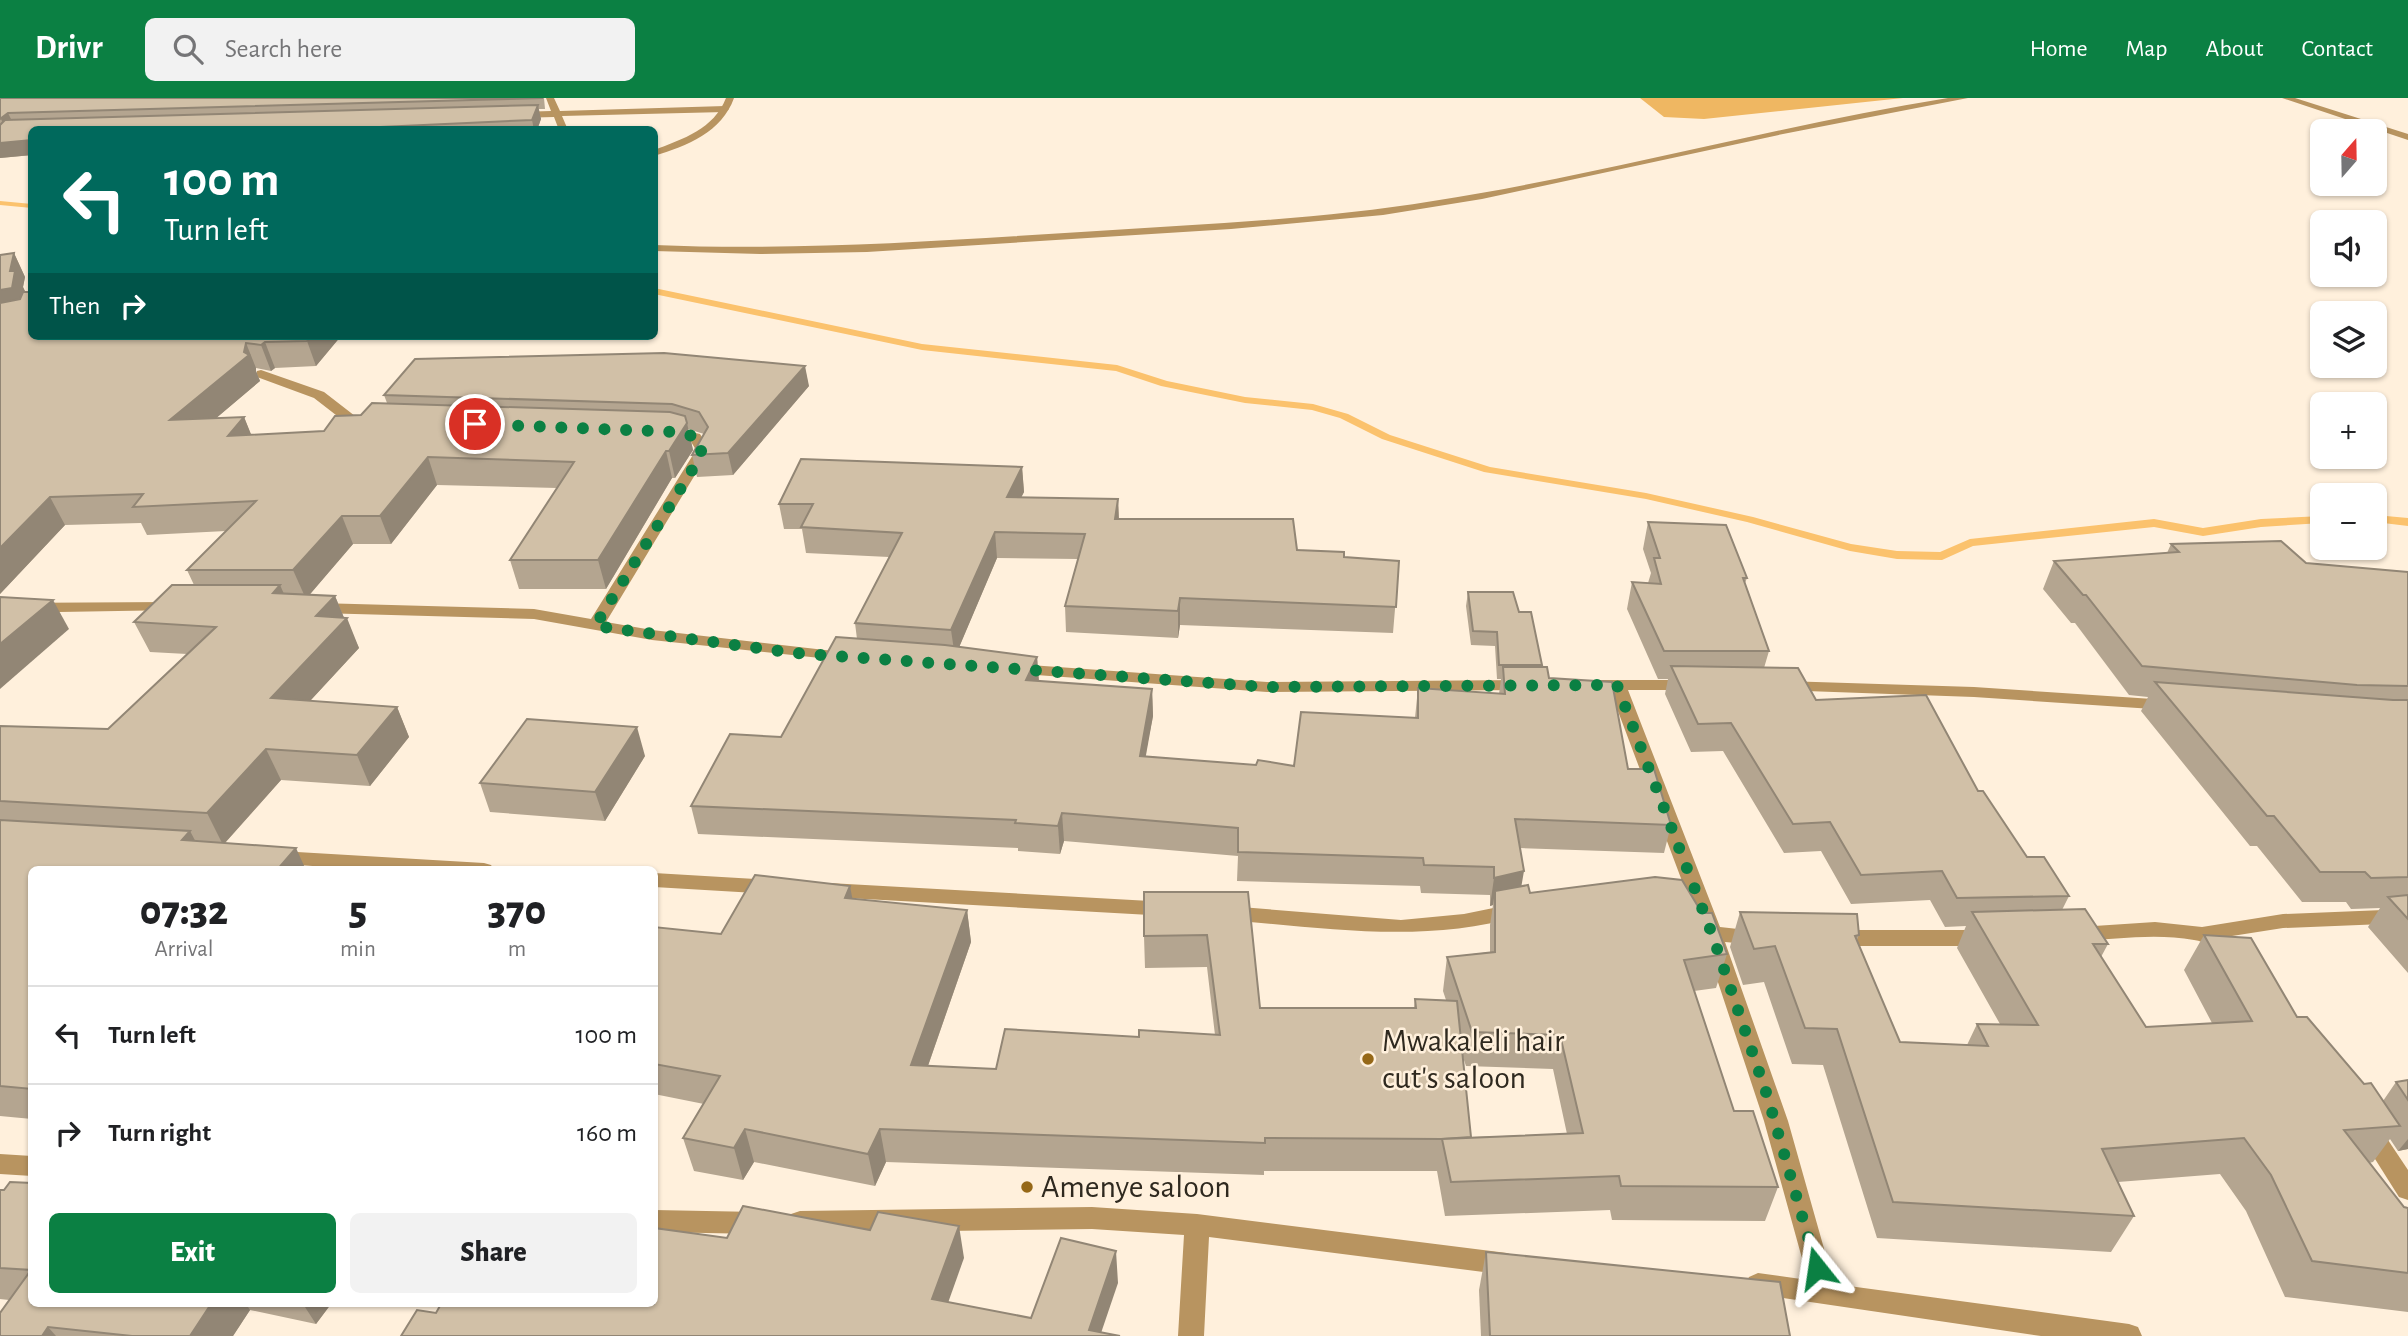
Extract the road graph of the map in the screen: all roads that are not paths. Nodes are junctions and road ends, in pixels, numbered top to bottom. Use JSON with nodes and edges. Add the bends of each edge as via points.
{"nodes":[{"id":1,"x":550,"y":98,"type":"edge"},
{"id":2,"x":730,"y":98,"type":"edge"},
{"id":3,"x":1964,"y":98,"type":"edge"},
{"id":4,"x":2286,"y":98,"type":"edge"},
{"id":5,"x":725,"y":109,"type":"junction"},
{"id":6,"x":559,"y":114,"type":"junction"},
{"id":7,"x":503,"y":116,"type":"edge"},
{"id":8,"x":563,"y":126,"type":"edge"},
{"id":9,"x":2406,"y":135,"type":"edge"},
{"id":10,"x":658,"y":151,"type":"edge"},
{"id":11,"x":658,"y":247,"type":"edge"},
{"id":12,"x":261,"y":374,"type":"dead end"},
{"id":13,"x":382,"y":424,"type":"edge"},
{"id":14,"x":651,"y":430,"type":"edge"},
{"id":15,"x":193,"y":607,"type":"edge"},
{"id":16,"x":303,"y":607,"type":"edge"},
{"id":17,"x":0,"y":608,"type":"edge"},
{"id":18,"x":595,"y":626,"type":"junction"},
{"id":19,"x":862,"y":658,"type":"edge"},
{"id":20,"x":992,"y":668,"type":"edge"},
{"id":21,"x":1539,"y":685,"type":"edge"},
{"id":22,"x":1578,"y":685,"type":"edge"},
{"id":23,"x":1617,"y":685,"type":"junction"},
{"id":24,"x":1710,"y":685,"type":"edge"},
{"id":25,"x":1765,"y":686,"type":"edge"},
{"id":26,"x":2181,"y":707,"type":"edge"},
{"id":27,"x":264,"y":857,"type":"edge"},
{"id":28,"x":416,"y":866,"type":"edge"},
{"id":29,"x":658,"y":880,"type":"edge"},
{"id":30,"x":1675,"y":904,"type":"edge"},
{"id":31,"x":1529,"y":907,"type":"edge"},
{"id":32,"x":1703,"y":908,"type":"junction"},
{"id":33,"x":2408,"y":916,"type":"edge"},
{"id":34,"x":1712,"y":934,"type":"junction"},
{"id":35,"x":2203,"y":934,"type":"junction"},
{"id":36,"x":2051,"y":935,"type":"edge"},
{"id":37,"x":2011,"y":937,"type":"edge"},
{"id":38,"x":1784,"y":938,"type":"edge"},
{"id":39,"x":1809,"y":938,"type":"edge"},
{"id":40,"x":2242,"y":951,"type":"edge"},
{"id":41,"x":2354,"y":1109,"type":"edge"},
{"id":42,"x":0,"y":1164,"type":"edge"},
{"id":43,"x":28,"y":1166,"type":"edge"},
{"id":44,"x":2408,"y":1190,"type":"edge"},
{"id":45,"x":658,"y":1221,"type":"edge"},
{"id":46,"x":1197,"y":1225,"type":"junction"},
{"id":47,"x":1528,"y":1266,"type":"edge"},
{"id":48,"x":1728,"y":1281,"type":"edge"},
{"id":49,"x":1824,"y":1293,"type":"junction"},
{"id":50,"x":1191,"y":1336,"type":"edge"},
{"id":51,"x":2129,"y":1336,"type":"edge"}],
"edges":[{"from":1,"to":6,"type":"street"},
{"from":2,"to":5,"type":"street"},
{"from":3,"to":11,"type":"street","via":[[1788,130],[1479,197],[1368,212],[947,244],[803,251]]},
{"from":4,"to":9,"type":"street"},
{"from":5,"to":6,"type":"street"},
{"from":5,"to":10,"type":"street","via":[[701,133]]},
{"from":6,"to":7,"type":"street"},
{"from":6,"to":8,"type":"street"},
{"from":12,"to":13,"type":"street","via":[[320,395],[350,419]]},
{"from":14,"to":18,"type":"street","via":[[697,437],[703,450]]},
{"from":15,"to":17,"type":"street"},
{"from":16,"to":18,"type":"street","via":[[534,614]]},
{"from":18,"to":19,"type":"street"},
{"from":20,"to":21,"type":"street","via":[[1267,687]]},
{"from":22,"to":23,"type":"street"},
{"from":23,"to":24,"type":"street"},
{"from":23,"to":32,"type":"street"},
{"from":25,"to":26,"type":"street","via":[[1974,692]]},
{"from":27,"to":28,"type":"street"},
{"from":29,"to":31,"type":"street","via":[[1401,927],[1464,921]]},
{"from":30,"to":32,"type":"street"},
{"from":32,"to":34,"type":"street"},
{"from":33,"to":35,"type":"street","via":[[2283,921]]},
{"from":34,"to":38,"type":"street"},
{"from":34,"to":49,"type":"street","via":[[1776,1121]]},
{"from":35,"to":36,"type":"street"},
{"from":35,"to":40,"type":"street"},
{"from":37,"to":39,"type":"street"},
{"from":41,"to":44,"type":"street"},
{"from":42,"to":43,"type":"street"},
{"from":45,"to":46,"type":"street","via":[[1092,1218]]},
{"from":46,"to":47,"type":"street"},
{"from":46,"to":50,"type":"street"},
{"from":48,"to":49,"type":"street"},
{"from":49,"to":51,"type":"street"}]}
